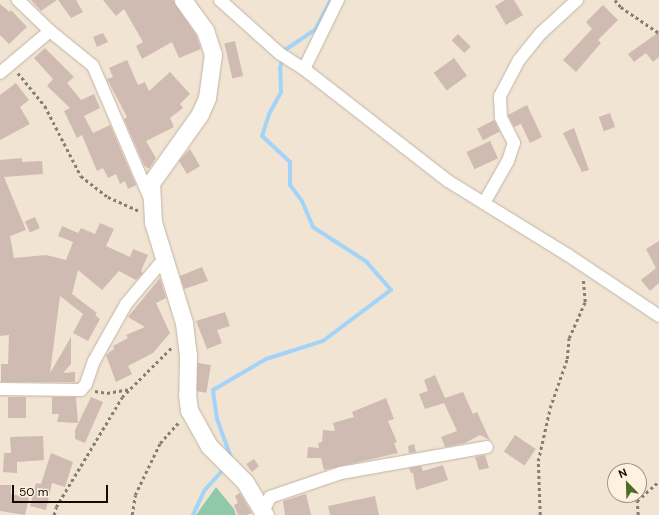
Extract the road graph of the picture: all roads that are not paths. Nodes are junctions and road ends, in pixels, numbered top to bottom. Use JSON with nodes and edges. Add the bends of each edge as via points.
{"nodes":[{"id":1,"x":18,"y":0,"type":"edge"},
{"id":2,"x":182,"y":0,"type":"edge"},
{"id":3,"x":220,"y":0,"type":"edge"},
{"id":4,"x":338,"y":0,"type":"edge"},
{"id":5,"x":577,"y":0,"type":"edge"},
{"id":6,"x":50,"y":31,"type":"junction"},
{"id":7,"x":304,"y":69,"type":"junction"},
{"id":8,"x":0,"y":73,"type":"edge"},
{"id":9,"x":150,"y":199,"type":"junction"},
{"id":10,"x":484,"y":203,"type":"junction"},
{"id":11,"x":164,"y":259,"type":"junction"},
{"id":12,"x":659,"y":316,"type":"edge"},
{"id":13,"x":0,"y":389,"type":"edge"},
{"id":14,"x":487,"y":447,"type":"dead end"},
{"id":15,"x":265,"y":512,"type":"edge"}],
"edges":[{"from":1,"to":6,"type":"street"},
{"from":2,"to":9,"type":"street","via":[[205,30],[214,54],[207,98],[200,114],[151,183]]},
{"from":3,"to":7,"type":"street","via":[[284,57]]},
{"from":4,"to":7,"type":"street"},
{"from":5,"to":10,"type":"street","via":[[541,33],[524,54],[500,96],[501,117],[514,144],[508,161]]},
{"from":6,"to":8,"type":"street"},
{"from":6,"to":9,"type":"street","via":[[93,66]]},
{"from":7,"to":10,"type":"street","via":[[448,181]]},
{"from":9,"to":11,"type":"street","via":[[152,217]]},
{"from":10,"to":12,"type":"street"},
{"from":11,"to":13,"type":"street","via":[[126,304],[94,360],[86,384],[81,390]]},
{"from":11,"to":15,"type":"street","via":[[185,333],[188,356],[186,394],[189,410],[209,446],[245,482]]},
{"from":14,"to":15,"type":"street","via":[[340,473],[270,496]]}]}
